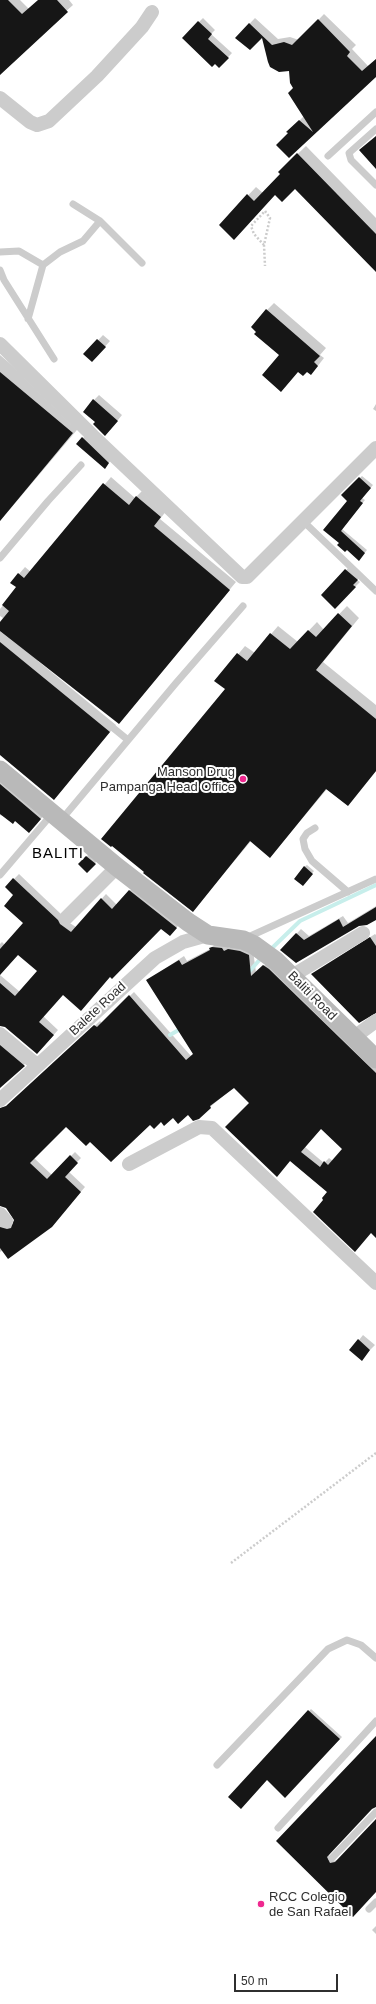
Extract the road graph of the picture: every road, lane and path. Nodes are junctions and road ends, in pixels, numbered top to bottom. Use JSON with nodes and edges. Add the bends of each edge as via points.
{"nodes":[{"id":1,"x":152,"y":12,"type":"dead end"},
{"id":2,"x":0,"y":98,"type":"edge"},
{"id":3,"x":376,"y":112,"type":"edge"},
{"id":4,"x":376,"y":129,"type":"edge"},
{"id":5,"x":328,"y":156,"type":"dead end"},
{"id":6,"x":376,"y":185,"type":"edge"},
{"id":7,"x":73,"y":204,"type":"dead end"},
{"id":8,"x":100,"y":221,"type":"junction"},
{"id":9,"x":264,"y":245,"type":"junction"},
{"id":10,"x":0,"y":252,"type":"edge"},
{"id":11,"x":142,"y":263,"type":"dead end"},
{"id":12,"x":43,"y":265,"type":"junction"},
{"id":13,"x":265,"y":266,"type":"dead end"},
{"id":14,"x":0,"y":270,"type":"edge"},
{"id":15,"x":28,"y":319,"type":"junction"},
{"id":16,"x":0,"y":344,"type":"edge"},
{"id":17,"x":54,"y":359,"type":"dead end"},
{"id":18,"x":376,"y":449,"type":"edge"},
{"id":19,"x":81,"y":465,"type":"dead end"},
{"id":20,"x":303,"y":521,"type":"junction"},
{"id":21,"x":0,"y":558,"type":"edge"},
{"id":22,"x":376,"y":591,"type":"edge"},
{"id":23,"x":243,"y":606,"type":"dead end"},
{"id":24,"x":0,"y":636,"type":"edge"},
{"id":25,"x":128,"y":740,"type":"junction"},
{"id":26,"x":0,"y":770,"type":"edge"},
{"id":27,"x":56,"y":817,"type":"junction"},
{"id":28,"x":315,"y":828,"type":"dead end"},
{"id":29,"x":117,"y":867,"type":"junction"},
{"id":30,"x":0,"y":876,"type":"edge"},
{"id":31,"x":376,"y":879,"type":"edge"},
{"id":32,"x":348,"y":892,"type":"junction"},
{"id":33,"x":66,"y":918,"type":"dead end"},
{"id":34,"x":363,"y":933,"type":"dead end"},
{"id":35,"x":208,"y":935,"type":"junction"},
{"id":36,"x":248,"y":943,"type":"junction"},
{"id":37,"x":292,"y":976,"type":"junction"},
{"id":38,"x":376,"y":1021,"type":"edge"},
{"id":39,"x":0,"y":1034,"type":"edge"},
{"id":40,"x":353,"y":1038,"type":"junction"},
{"id":41,"x":376,"y":1060,"type":"edge"},
{"id":42,"x":37,"y":1065,"type":"junction"},
{"id":43,"x":1,"y":1098,"type":"edge"},
{"id":44,"x":129,"y":1164,"type":"dead end"},
{"id":45,"x":376,"y":1283,"type":"edge"},
{"id":46,"x":376,"y":1453,"type":"edge"},
{"id":47,"x":231,"y":1563,"type":"dead end"},
{"id":48,"x":376,"y":1658,"type":"edge"},
{"id":49,"x":376,"y":1721,"type":"edge"},
{"id":50,"x":217,"y":1765,"type":"dead end"},
{"id":51,"x":376,"y":1812,"type":"edge"},
{"id":52,"x":278,"y":1828,"type":"dead end"},
{"id":53,"x":332,"y":1858,"type":"dead end"},
{"id":54,"x":376,"y":1902,"type":"edge"},
{"id":55,"x":369,"y":1909,"type":"dead end"}],
"edges":[{"from":1,"to":2,"type":"street","via":[[142,27],[97,76],[49,121],[37,125],[30,122]]},
{"from":3,"to":5,"type":"lane"},
{"from":4,"to":6,"type":"lane","via":[[350,153],[351,160]]},
{"from":7,"to":8,"type":"lane"},
{"from":8,"to":11,"type":"lane"},
{"from":8,"to":12,"type":"lane","via":[[83,241],[60,252]]},
{"from":9,"to":9,"type":"path","via":[[270,218],[265,211],[251,226],[254,234]]},
{"from":9,"to":13,"type":"path"},
{"from":10,"to":12,"type":"lane","via":[[19,251]]},
{"from":12,"to":15,"type":"lane"},
{"from":14,"to":15,"type":"lane"},
{"from":15,"to":17,"type":"lane"},
{"from":16,"to":20,"type":"street","via":[[242,577],[247,577]]},
{"from":18,"to":20,"type":"street"},
{"from":19,"to":21,"type":"lane"},
{"from":20,"to":22,"type":"lane"},
{"from":23,"to":25,"type":"lane"},
{"from":24,"to":25,"type":"lane"},
{"from":25,"to":27,"type":"lane"},
{"from":26,"to":27,"type":"main road"},
{"from":27,"to":29,"type":"main road"},
{"from":27,"to":30,"type":"lane"},
{"from":28,"to":32,"type":"lane","via":[[306,833],[303,839],[305,849],[312,860]]},
{"from":29,"to":33,"type":"street"},
{"from":29,"to":35,"type":"main road","via":[[172,911]]},
{"from":31,"to":32,"type":"lane"},
{"from":32,"to":36,"type":"lane"},
{"from":34,"to":37,"type":"street"},
{"from":35,"to":36,"type":"main road"},
{"from":35,"to":42,"type":"street","name":"Balete Road","via":[[184,942],[155,958]]},
{"from":36,"to":37,"type":"main road","name":"Baliti Road","via":[[276,961]]},
{"from":37,"to":40,"type":"main road","name":"Baliti Road"},
{"from":38,"to":40,"type":"street"},
{"from":39,"to":42,"type":"street"},
{"from":40,"to":41,"type":"main road","name":"Baliti Road"},
{"from":42,"to":43,"type":"street","name":"Balete Road"},
{"from":44,"to":45,"type":"street","via":[[198,1127],[212,1128]]},
{"from":46,"to":47,"type":"path"},
{"from":48,"to":50,"type":"lane","via":[[361,1645],[346,1640],[328,1650]]},
{"from":49,"to":52,"type":"lane"},
{"from":51,"to":53,"type":"lane"},
{"from":54,"to":55,"type":"lane"}]}
